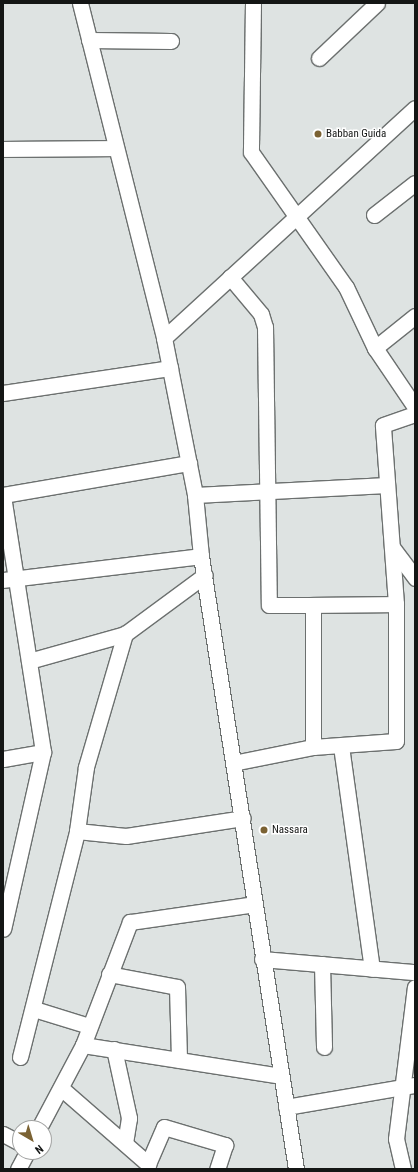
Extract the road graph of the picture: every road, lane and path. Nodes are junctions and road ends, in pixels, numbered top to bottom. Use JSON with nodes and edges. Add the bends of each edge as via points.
{"nodes":[{"id":1,"x":80,"y":3,"type":"edge"},
{"id":2,"x":253,"y":3,"type":"edge"},
{"id":3,"x":377,"y":3,"type":"edge"},
{"id":4,"x":89,"y":40,"type":"junction"},
{"id":5,"x":171,"y":42,"type":"dead end"},
{"id":6,"x":319,"y":58,"type":"dead end"},
{"id":7,"x":415,"y":108,"type":"edge"},
{"id":8,"x":116,"y":148,"type":"junction"},
{"id":9,"x":3,"y":149,"type":"edge"},
{"id":10,"x":415,"y":183,"type":"edge"},
{"id":11,"x":374,"y":215,"type":"dead end"},
{"id":12,"x":297,"y":217,"type":"junction"},
{"id":13,"x":230,"y":278,"type":"junction"},
{"id":14,"x":413,"y":321,"type":"edge"},
{"id":15,"x":164,"y":338,"type":"junction"},
{"id":16,"x":375,"y":348,"type":"junction"},
{"id":17,"x":170,"y":368,"type":"junction"},
{"id":18,"x":3,"y":393,"type":"edge"},
{"id":19,"x":415,"y":407,"type":"edge"},
{"id":20,"x":415,"y":414,"type":"edge"},
{"id":21,"x":189,"y":463,"type":"junction"},
{"id":22,"x":388,"y":485,"type":"junction"},
{"id":23,"x":265,"y":491,"type":"junction"},
{"id":24,"x":195,"y":495,"type":"junction"},
{"id":25,"x":3,"y":496,"type":"edge"},
{"id":26,"x":392,"y":547,"type":"junction"},
{"id":27,"x":201,"y":556,"type":"junction"},
{"id":28,"x":205,"y":575,"type":"junction"},
{"id":29,"x":415,"y":578,"type":"edge"},
{"id":30,"x":9,"y":579,"type":"edge"},
{"id":31,"x":396,"y":604,"type":"junction"},
{"id":32,"x":313,"y":606,"type":"junction"},
{"id":33,"x":125,"y":634,"type":"junction"},
{"id":34,"x":29,"y":661,"type":"junction"},
{"id":35,"x":341,"y":746,"type":"junction"},
{"id":36,"x":313,"y":747,"type":"junction"},
{"id":37,"x":43,"y":752,"type":"junction"},
{"id":38,"x":3,"y":760,"type":"edge"},
{"id":39,"x":233,"y":763,"type":"junction"},
{"id":40,"x":243,"y":818,"type":"junction"},
{"id":41,"x":77,"y":831,"type":"junction"},
{"id":42,"x":255,"y":904,"type":"junction"},
{"id":43,"x":3,"y":929,"type":"edge"},
{"id":44,"x":262,"y":959,"type":"junction"},
{"id":45,"x":322,"y":964,"type":"junction"},
{"id":46,"x":372,"y":969,"type":"junction"},
{"id":47,"x":415,"y":972,"type":"edge"},
{"id":48,"x":109,"y":974,"type":"junction"},
{"id":49,"x":415,"y":987,"type":"edge"},
{"id":50,"x":34,"y":1009,"type":"junction"},
{"id":51,"x":89,"y":1026,"type":"junction"},
{"id":52,"x":83,"y":1045,"type":"junction"},
{"id":53,"x":324,"y":1047,"type":"dead end"},
{"id":54,"x":114,"y":1050,"type":"junction"},
{"id":55,"x":20,"y":1057,"type":"dead end"},
{"id":56,"x":179,"y":1060,"type":"junction"},
{"id":57,"x":281,"y":1076,"type":"junction"},
{"id":58,"x":410,"y":1086,"type":"edge"},
{"id":59,"x":61,"y":1088,"type":"junction"},
{"id":60,"x":286,"y":1107,"type":"junction"},
{"id":61,"x":43,"y":1120,"type":"edge"},
{"id":62,"x":3,"y":1134,"type":"edge"},
{"id":63,"x":12,"y":1139,"type":"edge"},
{"id":64,"x":125,"y":1143,"type":"junction"},
{"id":65,"x":23,"y":1160,"type":"edge"},
{"id":66,"x":18,"y":1169,"type":"edge"},
{"id":67,"x":217,"y":1169,"type":"edge"},
{"id":68,"x":296,"y":1169,"type":"edge"},
{"id":69,"x":403,"y":1169,"type":"edge"}],
"edges":[{"from":1,"to":4,"type":"street"},
{"from":2,"to":12,"type":"street","via":[[251,152]]},
{"from":3,"to":6,"type":"street"},
{"from":4,"to":5,"type":"street"},
{"from":4,"to":8,"type":"street"},
{"from":7,"to":12,"type":"street"},
{"from":8,"to":9,"type":"street"},
{"from":8,"to":15,"type":"street"},
{"from":10,"to":11,"type":"street"},
{"from":12,"to":13,"type":"street"},
{"from":12,"to":16,"type":"street","via":[[346,288]]},
{"from":13,"to":15,"type":"street"},
{"from":13,"to":23,"type":"street","via":[[261,314],[265,327]]},
{"from":14,"to":16,"type":"street"},
{"from":15,"to":17,"type":"street"},
{"from":16,"to":19,"type":"street"},
{"from":17,"to":18,"type":"street"},
{"from":17,"to":21,"type":"street"},
{"from":20,"to":22,"type":"street","via":[[383,425]]},
{"from":21,"to":24,"type":"street"},
{"from":21,"to":25,"type":"street"},
{"from":22,"to":23,"type":"street"},
{"from":22,"to":26,"type":"street"},
{"from":23,"to":24,"type":"street"},
{"from":23,"to":32,"type":"street","via":[[269,605]]},
{"from":24,"to":27,"type":"street"},
{"from":25,"to":30,"type":"street"},
{"from":26,"to":29,"type":"street"},
{"from":26,"to":31,"type":"street"},
{"from":27,"to":28,"type":"street"},
{"from":27,"to":30,"type":"street"},
{"from":28,"to":33,"type":"street"},
{"from":28,"to":39,"type":"street"},
{"from":30,"to":34,"type":"street"},
{"from":31,"to":32,"type":"street"},
{"from":31,"to":35,"type":"street","via":[[396,741]]},
{"from":32,"to":36,"type":"street"},
{"from":33,"to":34,"type":"street"},
{"from":33,"to":41,"type":"street","via":[[86,767]]},
{"from":34,"to":37,"type":"street"},
{"from":35,"to":36,"type":"street"},
{"from":35,"to":46,"type":"street"},
{"from":36,"to":39,"type":"street"},
{"from":37,"to":38,"type":"street"},
{"from":37,"to":43,"type":"street"},
{"from":39,"to":40,"type":"street"},
{"from":40,"to":41,"type":"street","via":[[126,836]]},
{"from":40,"to":42,"type":"street"},
{"from":41,"to":50,"type":"street"},
{"from":42,"to":44,"type":"street"},
{"from":42,"to":48,"type":"street","via":[[130,922]]},
{"from":44,"to":45,"type":"street"},
{"from":44,"to":57,"type":"street"},
{"from":45,"to":46,"type":"street"},
{"from":45,"to":53,"type":"street"},
{"from":46,"to":47,"type":"street"},
{"from":48,"to":51,"type":"street"},
{"from":48,"to":56,"type":"street","via":[[177,987]]},
{"from":49,"to":58,"type":"street"},
{"from":50,"to":51,"type":"street"},
{"from":50,"to":55,"type":"street"},
{"from":51,"to":52,"type":"street"},
{"from":52,"to":54,"type":"street"},
{"from":52,"to":59,"type":"street"},
{"from":54,"to":56,"type":"street"},
{"from":54,"to":64,"type":"street","via":[[129,1118]]},
{"from":56,"to":57,"type":"street"},
{"from":57,"to":60,"type":"street"},
{"from":58,"to":60,"type":"street"},
{"from":58,"to":69,"type":"street","via":[[396,1139]]},
{"from":59,"to":61,"type":"street"},
{"from":59,"to":64,"type":"street"},
{"from":60,"to":68,"type":"street"},
{"from":62,"to":63,"type":"street"},
{"from":64,"to":67,"type":"street","via":[[148,1164],[164,1128],[225,1145]]},
{"from":65,"to":66,"type":"street"}]}
